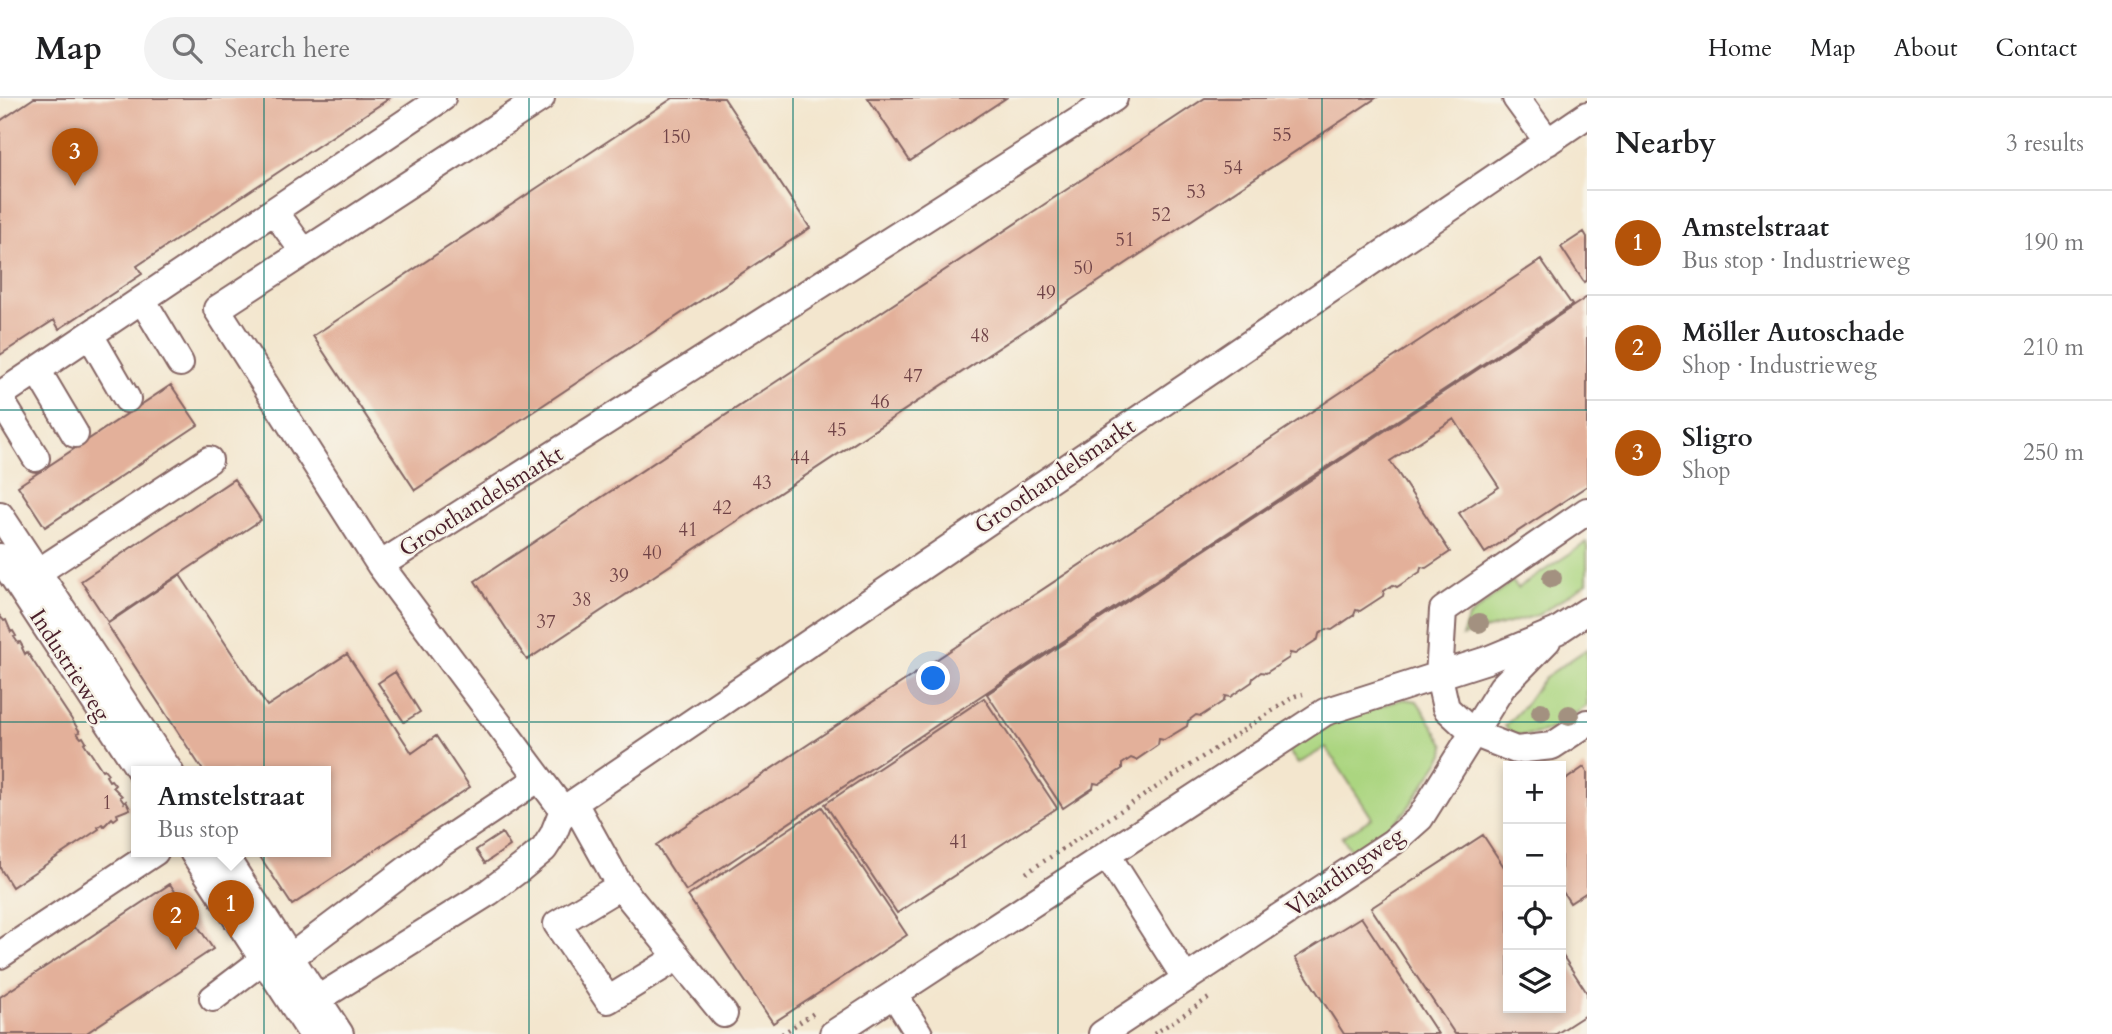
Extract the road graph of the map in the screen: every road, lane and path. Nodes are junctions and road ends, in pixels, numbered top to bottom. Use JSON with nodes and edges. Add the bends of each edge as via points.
{"nodes":[{"id":1,"x":443,"y":98,"type":"edge"},
{"id":2,"x":541,"y":98,"type":"edge"},
{"id":3,"x":1114,"y":98,"type":"edge"},
{"id":4,"x":1516,"y":98,"type":"edge"},
{"id":5,"x":1587,"y":115,"type":"edge"},
{"id":6,"x":1548,"y":142,"type":"junction"},
{"id":7,"x":275,"y":212,"type":"junction"},
{"id":8,"x":304,"y":252,"type":"junction"},
{"id":9,"x":143,"y":301,"type":"junction"},
{"id":10,"x":90,"y":335,"type":"junction"},
{"id":11,"x":180,"y":363,"type":"dead end"},
{"id":12,"x":37,"y":370,"type":"junction"},
{"id":13,"x":0,"y":397,"type":"edge"},
{"id":14,"x":127,"y":399,"type":"dead end"},
{"id":15,"x":75,"y":434,"type":"dead end"},
{"id":16,"x":36,"y":458,"type":"dead end"},
{"id":17,"x":209,"y":460,"type":"dead end"},
{"id":18,"x":1587,"y":511,"type":"edge"},
{"id":19,"x":0,"y":515,"type":"edge"},
{"id":20,"x":0,"y":557,"type":"edge"},
{"id":21,"x":380,"y":565,"type":"junction"},
{"id":22,"x":37,"y":572,"type":"junction"},
{"id":23,"x":1587,"y":611,"type":"edge"},
{"id":24,"x":1557,"y":631,"type":"junction"},
{"id":25,"x":1439,"y":677,"type":"junction"},
{"id":26,"x":1587,"y":723,"type":"edge"},
{"id":27,"x":1473,"y":733,"type":"junction"},
{"id":28,"x":137,"y":766,"type":"edge"},
{"id":29,"x":166,"y":766,"type":"edge"},
{"id":30,"x":539,"y":778,"type":"junction"},
{"id":31,"x":569,"y":806,"type":"junction"},
{"id":32,"x":1107,"y":855,"type":"junction"},
{"id":33,"x":147,"y":857,"type":"edge"},
{"id":34,"x":198,"y":857,"type":"edge"},
{"id":35,"x":224,"y":857,"type":"edge"},
{"id":36,"x":620,"y":886,"type":"junction"},
{"id":37,"x":0,"y":955,"type":"edge"},
{"id":38,"x":678,"y":957,"type":"junction"},
{"id":39,"x":275,"y":964,"type":"junction"},
{"id":40,"x":1186,"y":979,"type":"junction"},
{"id":41,"x":894,"y":994,"type":"junction"},
{"id":42,"x":213,"y":998,"type":"dead end"},
{"id":43,"x":307,"y":1006,"type":"junction"},
{"id":44,"x":724,"y":1014,"type":"dead end"},
{"id":45,"x":312,"y":1034,"type":"edge"},
{"id":46,"x":341,"y":1034,"type":"edge"},
{"id":47,"x":833,"y":1034,"type":"edge"},
{"id":48,"x":919,"y":1034,"type":"edge"},
{"id":49,"x":1102,"y":1034,"type":"edge"}],
"edges":[{"from":1,"to":7,"type":"street"},
{"from":2,"to":8,"type":"street","name":"Groothandelsmarkt"},
{"from":3,"to":21,"type":"street","name":"Groothandelsmarkt"},
{"from":4,"to":6,"type":"street"},
{"from":5,"to":6,"type":"street","name":"Groothandelsmarkt"},
{"from":6,"to":31,"type":"street","name":"Groothandelsmarkt"},
{"from":7,"to":8,"type":"street"},
{"from":7,"to":9,"type":"street"},
{"from":8,"to":21,"type":"street","name":"Groothandelsmarkt","via":[[217,309]]},
{"from":9,"to":10,"type":"street"},
{"from":9,"to":11,"type":"street"},
{"from":10,"to":12,"type":"street"},
{"from":10,"to":14,"type":"street"},
{"from":12,"to":13,"type":"street"},
{"from":12,"to":15,"type":"street"},
{"from":13,"to":16,"type":"street"},
{"from":17,"to":22,"type":"street","name":"Industrieweg"},
{"from":18,"to":25,"type":"street","via":[[1443,610]]},
{"from":19,"to":22,"type":"street","name":"Industrieweg"},
{"from":20,"to":28,"type":"street","name":"Industrieweg"},
{"from":21,"to":30,"type":"street","name":"Groothandelsmarkt"},
{"from":22,"to":29,"type":"street","name":"Industrieweg"},
{"from":23,"to":24,"type":"street","name":"Vlaardingweg"},
{"from":24,"to":25,"type":"street","name":"Vlaardingweg"},
{"from":24,"to":27,"type":"street","name":"Vlaardingweg","via":[[1502,687]]},
{"from":25,"to":27,"type":"street","via":[[1446,708]]},
{"from":25,"to":32,"type":"street","name":"Vlaardingweg","via":[[1325,712]]},
{"from":26,"to":27,"type":"street","via":[[1552,746],[1516,750]]},
{"from":27,"to":40,"type":"street","name":"Vlaardingweg","via":[[1420,818],[1393,842]]},
{"from":30,"to":31,"type":"street","name":"Groothandelsmarkt"},
{"from":30,"to":39,"type":"street"},
{"from":31,"to":36,"type":"street"},
{"from":31,"to":43,"type":"street","via":[[544,849],[521,868]]},
{"from":32,"to":40,"type":"street"},
{"from":32,"to":41,"type":"street","name":"Vlaardingweg"},
{"from":33,"to":37,"type":"street"},
{"from":34,"to":39,"type":"street"},
{"from":35,"to":39,"type":"street"},
{"from":36,"to":38,"type":"street"},
{"from":36,"to":38,"type":"street","via":[[557,924],[608,1000]]},
{"from":38,"to":44,"type":"street"},
{"from":39,"to":42,"type":"street"},
{"from":39,"to":43,"type":"street"},
{"from":40,"to":49,"type":"street","name":"Vlaardingweg"},
{"from":41,"to":47,"type":"street","name":"Vlaardingweg"},
{"from":41,"to":48,"type":"street"},
{"from":43,"to":45,"type":"street"},
{"from":43,"to":46,"type":"street"}]}
